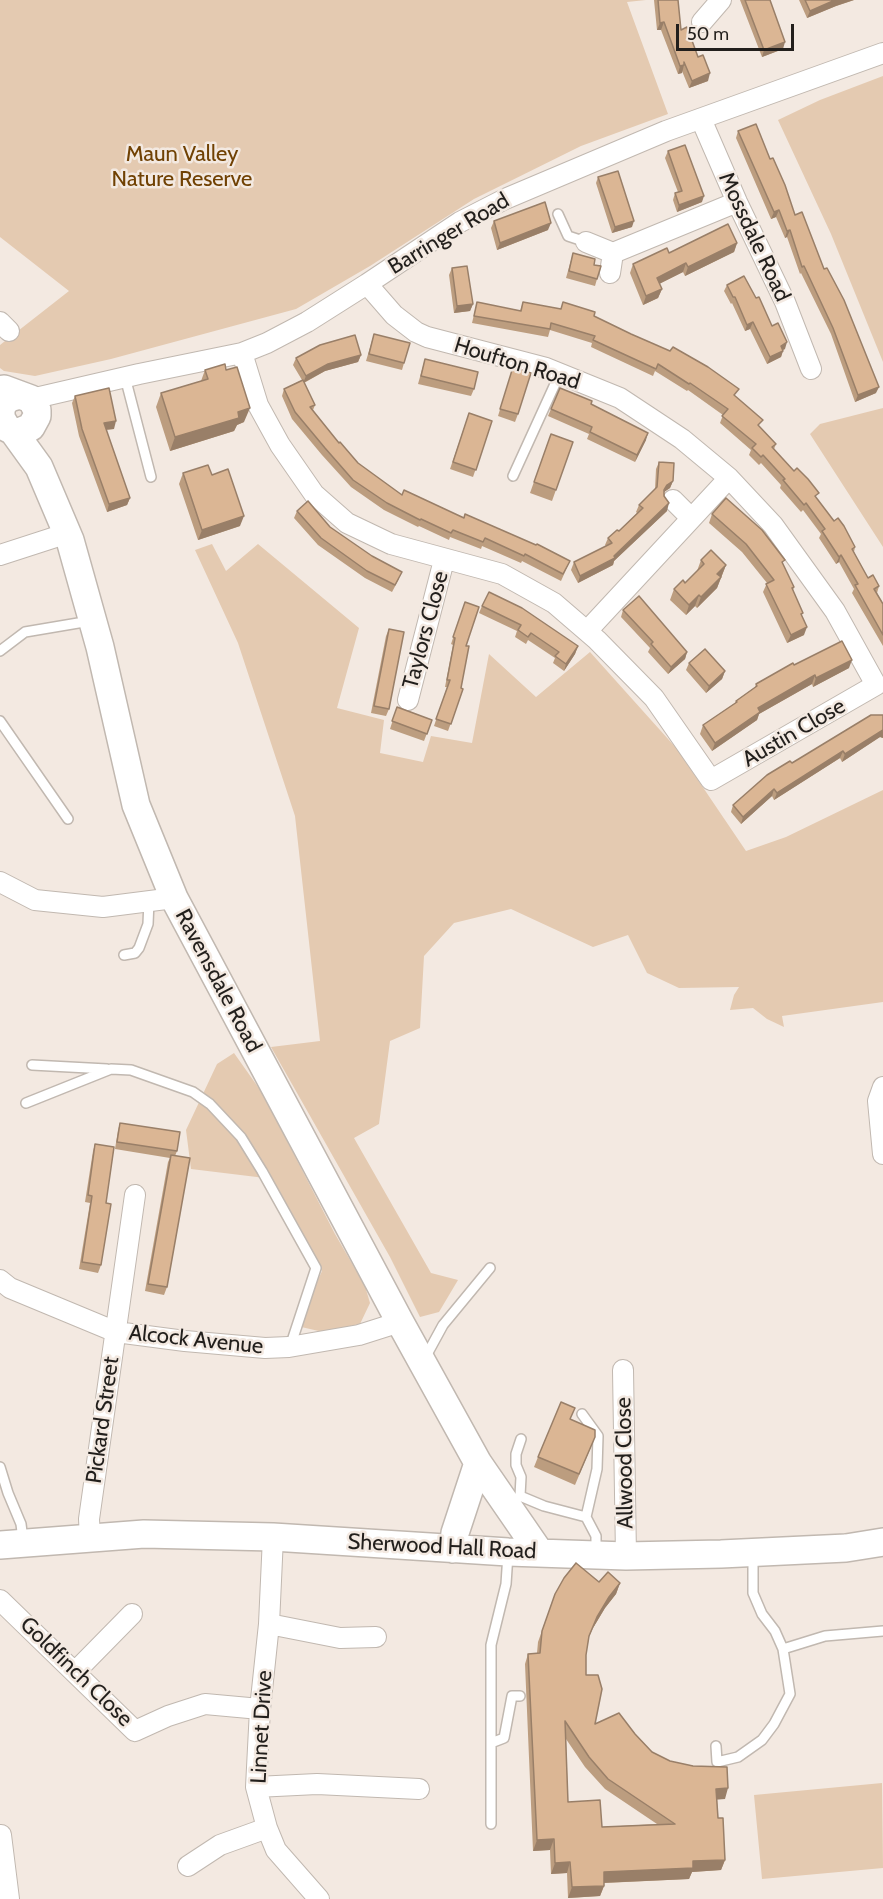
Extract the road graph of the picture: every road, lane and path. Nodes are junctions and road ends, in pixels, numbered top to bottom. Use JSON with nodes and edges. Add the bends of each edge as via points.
{"nodes":[{"id":1,"x":883,"y":54,"type":"edge"},
{"id":2,"x":701,"y":119,"type":"junction"},
{"id":3,"x":737,"y":202,"type":"junction"},
{"id":4,"x":558,"y":214,"type":"dead end"},
{"id":5,"x":586,"y":242,"type":"joint"},
{"id":6,"x":613,"y":253,"type":"junction"},
{"id":7,"x":610,"y":273,"type":"dead end"},
{"id":8,"x":368,"y":284,"type":"junction"},
{"id":9,"x":242,"y":352,"type":"junction"},
{"id":10,"x":802,"y":362,"type":"dead end"},
{"id":11,"x":560,"y":373,"type":"junction"},
{"id":12,"x":125,"y":377,"type":"junction"},
{"id":13,"x":20,"y":410,"type":"edge"},
{"id":14,"x":513,"y":476,"type":"dead end"},
{"id":15,"x":151,"y":477,"type":"dead end"},
{"id":16,"x":729,"y":478,"type":"junction"},
{"id":17,"x":673,"y":500,"type":"dead end"},
{"id":18,"x":691,"y":518,"type":"junction"},
{"id":19,"x":68,"y":533,"type":"junction"},
{"id":20,"x":0,"y":555,"type":"edge"},
{"id":21,"x":444,"y":560,"type":"junction"},
{"id":22,"x":93,"y":621,"type":"junction"},
{"id":23,"x":587,"y":631,"type":"junction"},
{"id":24,"x":0,"y":651,"type":"edge"},
{"id":25,"x":876,"y":686,"type":"joint"},
{"id":26,"x":408,"y":700,"type":"dead end"},
{"id":27,"x":0,"y":722,"type":"edge"},
{"id":28,"x":68,"y":819,"type":"dead end"},
{"id":29,"x":0,"y":882,"type":"edge"},
{"id":30,"x":161,"y":900,"type":"junction"},
{"id":31,"x":124,"y":955,"type":"dead end"},
{"id":32,"x":32,"y":1065,"type":"dead end"},
{"id":33,"x":111,"y":1069,"type":"junction"},
{"id":34,"x":883,"y":1088,"type":"edge"},
{"id":35,"x":26,"y":1103,"type":"dead end"},
{"id":36,"x":883,"y":1154,"type":"edge"},
{"id":37,"x":135,"y":1195,"type":"dead end"},
{"id":38,"x":490,"y":1268,"type":"dead end"},
{"id":39,"x":0,"y":1280,"type":"edge"},
{"id":40,"x":400,"y":1322,"type":"junction"},
{"id":41,"x":116,"y":1332,"type":"junction"},
{"id":42,"x":289,"y":1347,"type":"junction"},
{"id":43,"x":423,"y":1363,"type":"junction"},
{"id":44,"x":623,"y":1370,"type":"dead end"},
{"id":45,"x":582,"y":1414,"type":"dead end"},
{"id":46,"x":521,"y":1439,"type":"dead end"},
{"id":47,"x":478,"y":1463,"type":"junction"},
{"id":48,"x":0,"y":1467,"type":"edge"},
{"id":49,"x":4,"y":1494,"type":"edge"},
{"id":50,"x":513,"y":1506,"type":"junction"},
{"id":51,"x":586,"y":1517,"type":"junction"},
{"id":52,"x":90,"y":1537,"type":"junction"},
{"id":53,"x":273,"y":1537,"type":"junction"},
{"id":54,"x":883,"y":1542,"type":"edge"},
{"id":55,"x":12,"y":1544,"type":"edge"},
{"id":56,"x":453,"y":1549,"type":"junction"},
{"id":57,"x":508,"y":1552,"type":"junction"},
{"id":58,"x":540,"y":1553,"type":"junction"},
{"id":59,"x":753,"y":1553,"type":"junction"},
{"id":60,"x":596,"y":1554,"type":"junction"},
{"id":61,"x":626,"y":1556,"type":"junction"},
{"id":62,"x":0,"y":1600,"type":"edge"},
{"id":63,"x":132,"y":1614,"type":"dead end"},
{"id":64,"x":269,"y":1624,"type":"junction"},
{"id":65,"x":883,"y":1631,"type":"edge"},
{"id":66,"x":378,"y":1634,"type":"dead end"},
{"id":67,"x":783,"y":1649,"type":"junction"},
{"id":68,"x":75,"y":1672,"type":"junction"},
{"id":69,"x":520,"y":1696,"type":"dead end"},
{"id":70,"x":260,"y":1709,"type":"junction"},
{"id":71,"x":491,"y":1743,"type":"junction"},
{"id":72,"x":716,"y":1746,"type":"dead end"},
{"id":73,"x":255,"y":1787,"type":"junction"},
{"id":74,"x":419,"y":1789,"type":"dead end"},
{"id":75,"x":491,"y":1824,"type":"dead end"},
{"id":76,"x":267,"y":1828,"type":"junction"},
{"id":77,"x":1,"y":1836,"type":"edge"},
{"id":78,"x":188,"y":1866,"type":"dead end"},
{"id":79,"x":9,"y":1899,"type":"edge"},
{"id":80,"x":319,"y":1899,"type":"edge"}],
"edges":[{"from":1,"to":2,"type":"street","name":"Barringer Road"},
{"from":2,"to":3,"type":"street","name":"Mossdale Road"},
{"from":2,"to":8,"type":"street","name":"Barringer Road","via":[[505,199],[460,222]]},
{"from":3,"to":6,"type":"street"},
{"from":3,"to":10,"type":"street","name":"Mossdale Road","via":[[785,302]]},
{"from":4,"to":5,"type":"lane","via":[[568,236]]},
{"from":5,"to":6,"type":"street"},
{"from":6,"to":7,"type":"street"},
{"from":8,"to":9,"type":"street","name":"Barringer Road","via":[[307,322]]},
{"from":8,"to":11,"type":"street","name":"Houfton Road","via":[[394,315],[416,332]]},
{"from":9,"to":12,"type":"street","name":"Barringer Road"},
{"from":9,"to":21,"type":"street","via":[[258,405],[280,446],[314,494],[347,523],[391,544]]},
{"from":11,"to":14,"type":"lane"},
{"from":11,"to":16,"type":"street","name":"Houfton Road","via":[[620,398],[682,439]]},
{"from":12,"to":13,"type":"street","name":"Barringer Road"},
{"from":12,"to":15,"type":"lane"},
{"from":13,"to":19,"type":"main road","name":"Ravensdale Road","via":[[39,467]]},
{"from":16,"to":18,"type":"street"},
{"from":16,"to":25,"type":"street","name":"Houfton Road","via":[[773,525],[835,611]]},
{"from":17,"to":18,"type":"street"},
{"from":18,"to":23,"type":"street"},
{"from":19,"to":20,"type":"street"},
{"from":19,"to":22,"type":"main road","name":"Ravensdale Road"},
{"from":21,"to":23,"type":"street","via":[[502,574],[554,603]]},
{"from":21,"to":26,"type":"street","name":"Taylors Close"},
{"from":22,"to":24,"type":"lane","via":[[25,632]]},
{"from":22,"to":30,"type":"main road","name":"Ravensdale Road"},
{"from":23,"to":25,"type":"street","name":"Austin Close","via":[[654,698],[711,780]]},
{"from":27,"to":28,"type":"lane"},
{"from":29,"to":30,"type":"street","via":[[35,900],[103,907]]},
{"from":30,"to":31,"type":"lane","via":[[139,948]]},
{"from":30,"to":40,"type":"main road","name":"Ravensdale Road"},
{"from":32,"to":33,"type":"lane"},
{"from":33,"to":35,"type":"lane"},
{"from":33,"to":42,"type":"lane","via":[[131,1070],[193,1092],[241,1137],[316,1268]]},
{"from":34,"to":36,"type":"street","via":[[878,1101]]},
{"from":37,"to":41,"type":"street","name":"Pickard Street"},
{"from":38,"to":43,"type":"lane","via":[[442,1325]]},
{"from":39,"to":41,"type":"street","name":"Alcock Avenue","via":[[10,1288]]},
{"from":40,"to":42,"type":"street","name":"Alcock Avenue","via":[[359,1335]]},
{"from":40,"to":43,"type":"main road","name":"Ravensdale Road"},
{"from":41,"to":42,"type":"street","name":"Alcock Avenue","via":[[254,1347]]},
{"from":41,"to":52,"type":"street","name":"Pickard Street","via":[[89,1519]]},
{"from":43,"to":47,"type":"main road","name":"Ravensdale Road"},
{"from":44,"to":61,"type":"street","name":"Allwood Close"},
{"from":45,"to":51,"type":"lane","via":[[598,1436],[597,1469]]},
{"from":46,"to":50,"type":"lane","via":[[516,1454],[521,1478]]},
{"from":47,"to":50,"type":"main road","name":"Ravensdale Road"},
{"from":47,"to":56,"type":"main road"},
{"from":48,"to":49,"type":"lane"},
{"from":49,"to":55,"type":"lane","via":[[21,1524]]},
{"from":50,"to":51,"type":"lane","via":[[544,1506]]},
{"from":50,"to":57,"type":"main road"},
{"from":50,"to":58,"type":"main road","name":"Ravensdale Road"},
{"from":51,"to":60,"type":"lane","via":[[596,1536]]},
{"from":52,"to":53,"type":"main road","name":"Sherwood Hall Road"},
{"from":52,"to":55,"type":"main road","name":"Sherwood Hall Road"},
{"from":53,"to":56,"type":"main road","name":"Sherwood Hall Road"},
{"from":53,"to":64,"type":"street","name":"Linnet Drive"},
{"from":54,"to":59,"type":"main road","name":"Sherwood Hall Road"},
{"from":56,"to":57,"type":"main road","name":"Sherwood Hall Road"},
{"from":57,"to":58,"type":"main road","name":"Sherwood Hall Road"},
{"from":57,"to":71,"type":"lane","via":[[506,1584],[491,1646]]},
{"from":58,"to":60,"type":"main road","name":"Sherwood Hall Road"},
{"from":59,"to":61,"type":"main road","name":"Sherwood Hall Road"},
{"from":59,"to":67,"type":"lane","via":[[753,1593]]},
{"from":60,"to":61,"type":"main road","name":"Sherwood Hall Road"},
{"from":62,"to":68,"type":"street","name":"Goldfinch Close"},
{"from":63,"to":68,"type":"street"},
{"from":64,"to":66,"type":"street","via":[[340,1638]]},
{"from":64,"to":70,"type":"street","name":"Linnet Drive"},
{"from":65,"to":67,"type":"lane","via":[[825,1636]]},
{"from":67,"to":72,"type":"lane","via":[[790,1694],[774,1725],[762,1740],[738,1757],[717,1762]]},
{"from":68,"to":70,"type":"street","name":"Goldfinch Close","via":[[135,1731],[205,1704]]},
{"from":69,"to":71,"type":"lane","via":[[512,1696],[504,1738]]},
{"from":70,"to":73,"type":"street","name":"Linnet Drive"},
{"from":71,"to":75,"type":"lane"},
{"from":73,"to":74,"type":"street","via":[[317,1784]]},
{"from":73,"to":76,"type":"street","name":"Linnet Drive"},
{"from":76,"to":78,"type":"street","via":[[220,1845]]},
{"from":76,"to":80,"type":"street","name":"Linnet Drive","via":[[276,1850]]},
{"from":77,"to":79,"type":"street"}]}
